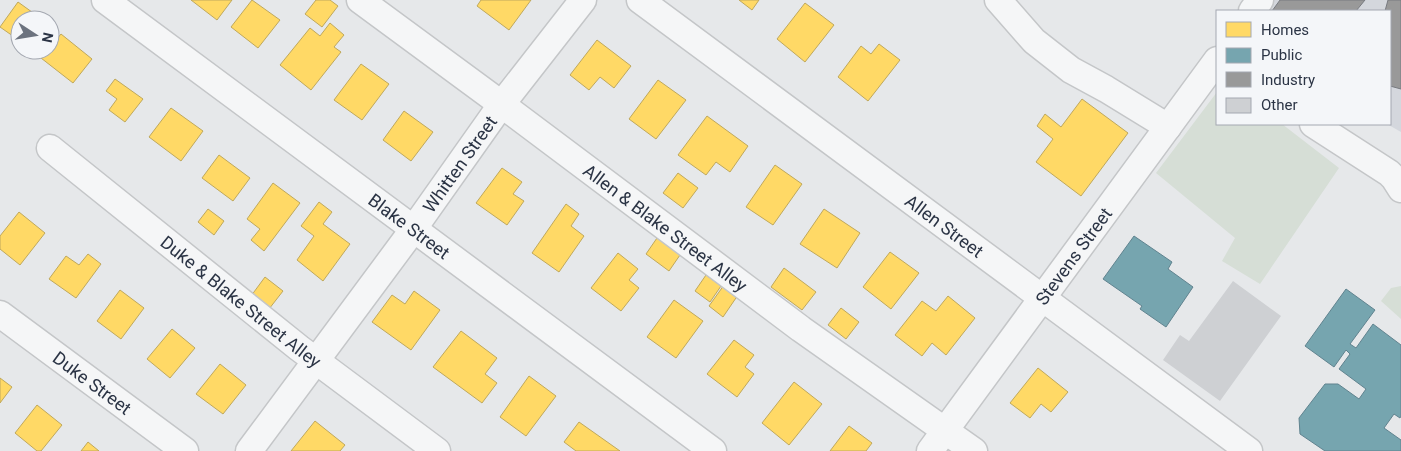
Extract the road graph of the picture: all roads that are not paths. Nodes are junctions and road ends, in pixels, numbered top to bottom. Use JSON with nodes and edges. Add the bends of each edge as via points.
{"nodes":[{"id":1,"x":105,"y":0,"type":"edge"},
{"id":2,"x":360,"y":0,"type":"edge"},
{"id":3,"x":583,"y":0,"type":"edge"},
{"id":4,"x":640,"y":0,"type":"edge"},
{"id":5,"x":998,"y":0,"type":"edge"},
{"id":6,"x":1216,"y":61,"type":"edge"},
{"id":7,"x":501,"y":105,"type":"junction"},
{"id":8,"x":1315,"y":125,"type":"edge"},
{"id":9,"x":1168,"y":127,"type":"junction"},
{"id":10,"x":50,"y":148,"type":"dead end"},
{"id":11,"x":1401,"y":189,"type":"edge"},
{"id":12,"x":414,"y":229,"type":"junction"},
{"id":13,"x":1042,"y":299,"type":"junction"},
{"id":14,"x":0,"y":314,"type":"edge"},
{"id":15,"x":316,"y":360,"type":"junction"},
{"id":16,"x":946,"y":429,"type":"junction"},
{"id":17,"x":185,"y":451,"type":"edge"},
{"id":18,"x":250,"y":451,"type":"edge"},
{"id":19,"x":437,"y":451,"type":"edge"},
{"id":20,"x":713,"y":451,"type":"edge"},
{"id":21,"x":930,"y":451,"type":"edge"},
{"id":22,"x":974,"y":451,"type":"edge"},
{"id":23,"x":1249,"y":451,"type":"edge"}],
"edges":[{"from":1,"to":12,"type":"street","name":"Blake Street"},
{"from":2,"to":7,"type":"street","name":"Allen & Blake Street Alley"},
{"from":3,"to":7,"type":"street","name":"Whitten Street"},
{"from":4,"to":13,"type":"street","name":"Allen Street"},
{"from":5,"to":9,"type":"street","via":[[1034,41],[1071,70]]},
{"from":6,"to":9,"type":"street","name":"Stevens Street"},
{"from":7,"to":12,"type":"street","name":"Whitten Street"},
{"from":7,"to":16,"type":"street","name":"Allen & Blake Street Alley","via":[[801,330]]},
{"from":8,"to":11,"type":"street","via":[[1389,172]]},
{"from":9,"to":13,"type":"street","name":"Stevens Street"},
{"from":10,"to":15,"type":"street","name":"Duke & Blake Street Alley"},
{"from":12,"to":15,"type":"street","name":"Whitten Street"},
{"from":12,"to":20,"type":"street","name":"Blake Street"},
{"from":13,"to":16,"type":"street","name":"Stevens Street"},
{"from":13,"to":23,"type":"street","name":"Allen Street"},
{"from":14,"to":17,"type":"street","name":"Duke Street"},
{"from":15,"to":18,"type":"street","name":"Whitten Street"},
{"from":15,"to":19,"type":"street","name":"Duke & Blake Street Alley"},
{"from":16,"to":21,"type":"street","name":"Stevens Street"},
{"from":16,"to":22,"type":"street","name":"Allen & Blake Street Alley"}]}
